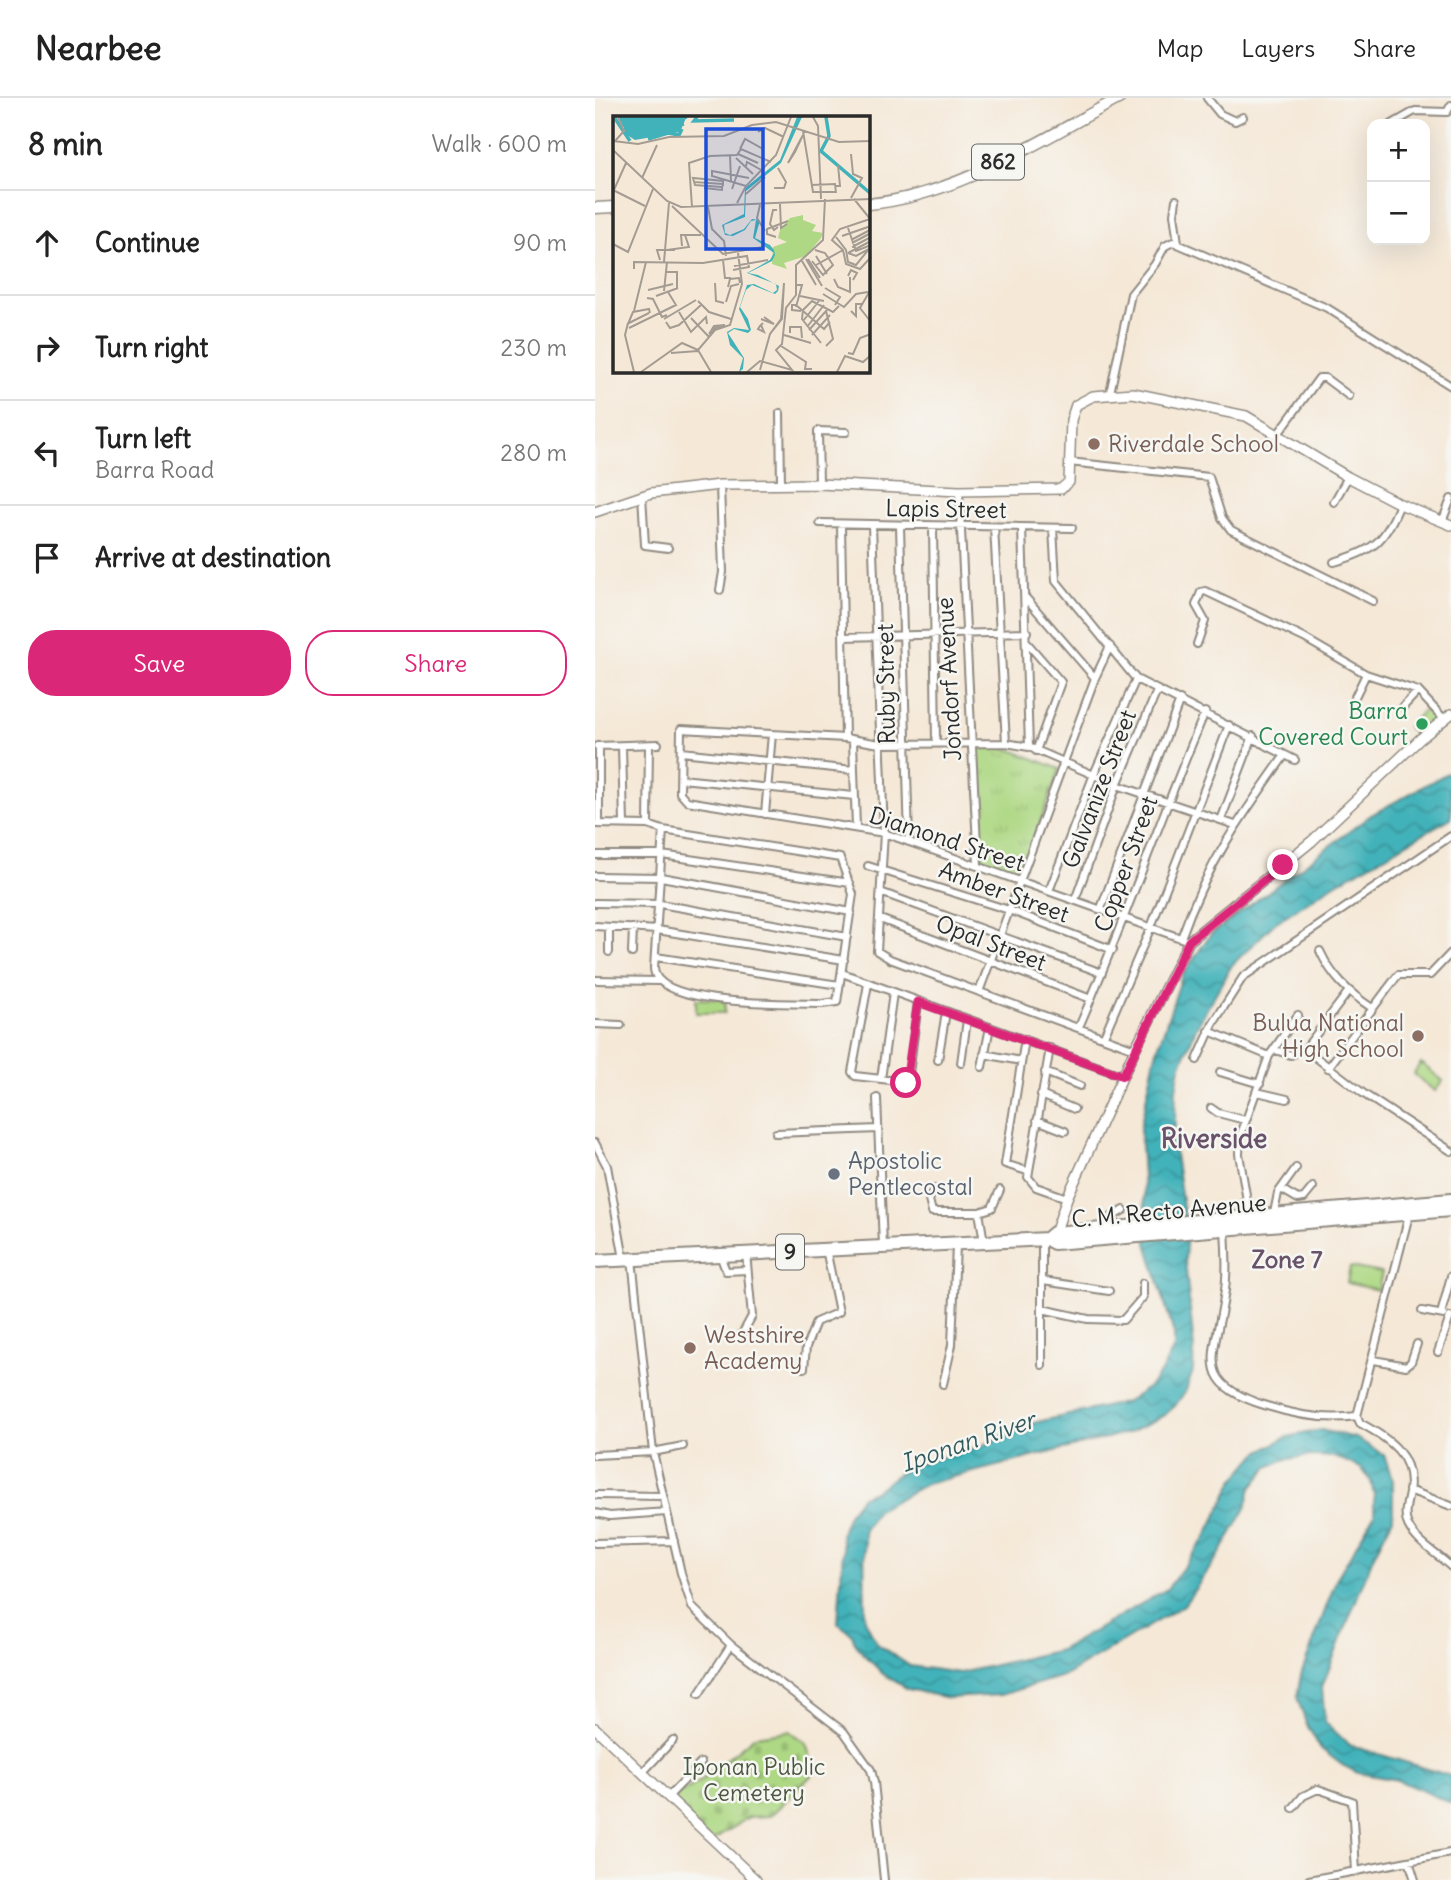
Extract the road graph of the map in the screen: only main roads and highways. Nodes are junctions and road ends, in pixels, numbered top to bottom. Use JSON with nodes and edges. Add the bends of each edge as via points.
{"nodes":[{"id":1,"x":1120,"y":98,"type":"edge"},
{"id":2,"x":870,"y":204,"type":"edge"},
{"id":3,"x":613,"y":207,"type":"edge"},
{"id":4,"x":595,"y":208,"type":"edge"},
{"id":5,"x":1451,"y":1200,"type":"edge"},
{"id":6,"x":1451,"y":1210,"type":"edge"},
{"id":7,"x":1250,"y":1220,"type":"junction"},
{"id":8,"x":1203,"y":1224,"type":"junction"},
{"id":9,"x":1049,"y":1239,"type":"junction"},
{"id":10,"x":595,"y":1261,"type":"edge"}],
"edges":[{"from":1,"to":2,"type":"main road","number":"862","via":[[972,175],[929,191]]},
{"from":3,"to":4,"type":"main road"},
{"from":5,"to":7,"type":"highway","name":"C. M. Recto Avenue","number":"9","via":[[1274,1213]]},
{"from":6,"to":7,"type":"highway","name":"C. M. Recto Avenue","number":"9"},
{"from":7,"to":8,"type":"highway","name":"C. M. Recto Avenue","number":"9"},
{"from":7,"to":8,"type":"highway","name":"C. M. Recto Avenue","number":"9","via":[[1225,1227]]},
{"from":8,"to":9,"type":"highway","name":"C. M. Recto Avenue","number":"9","via":[[1119,1236]]},
{"from":8,"to":9,"type":"highway","name":"C. M. Recto Avenue","number":"9","via":[[1136,1225]]},
{"from":9,"to":10,"type":"highway","number":"9"}]}
